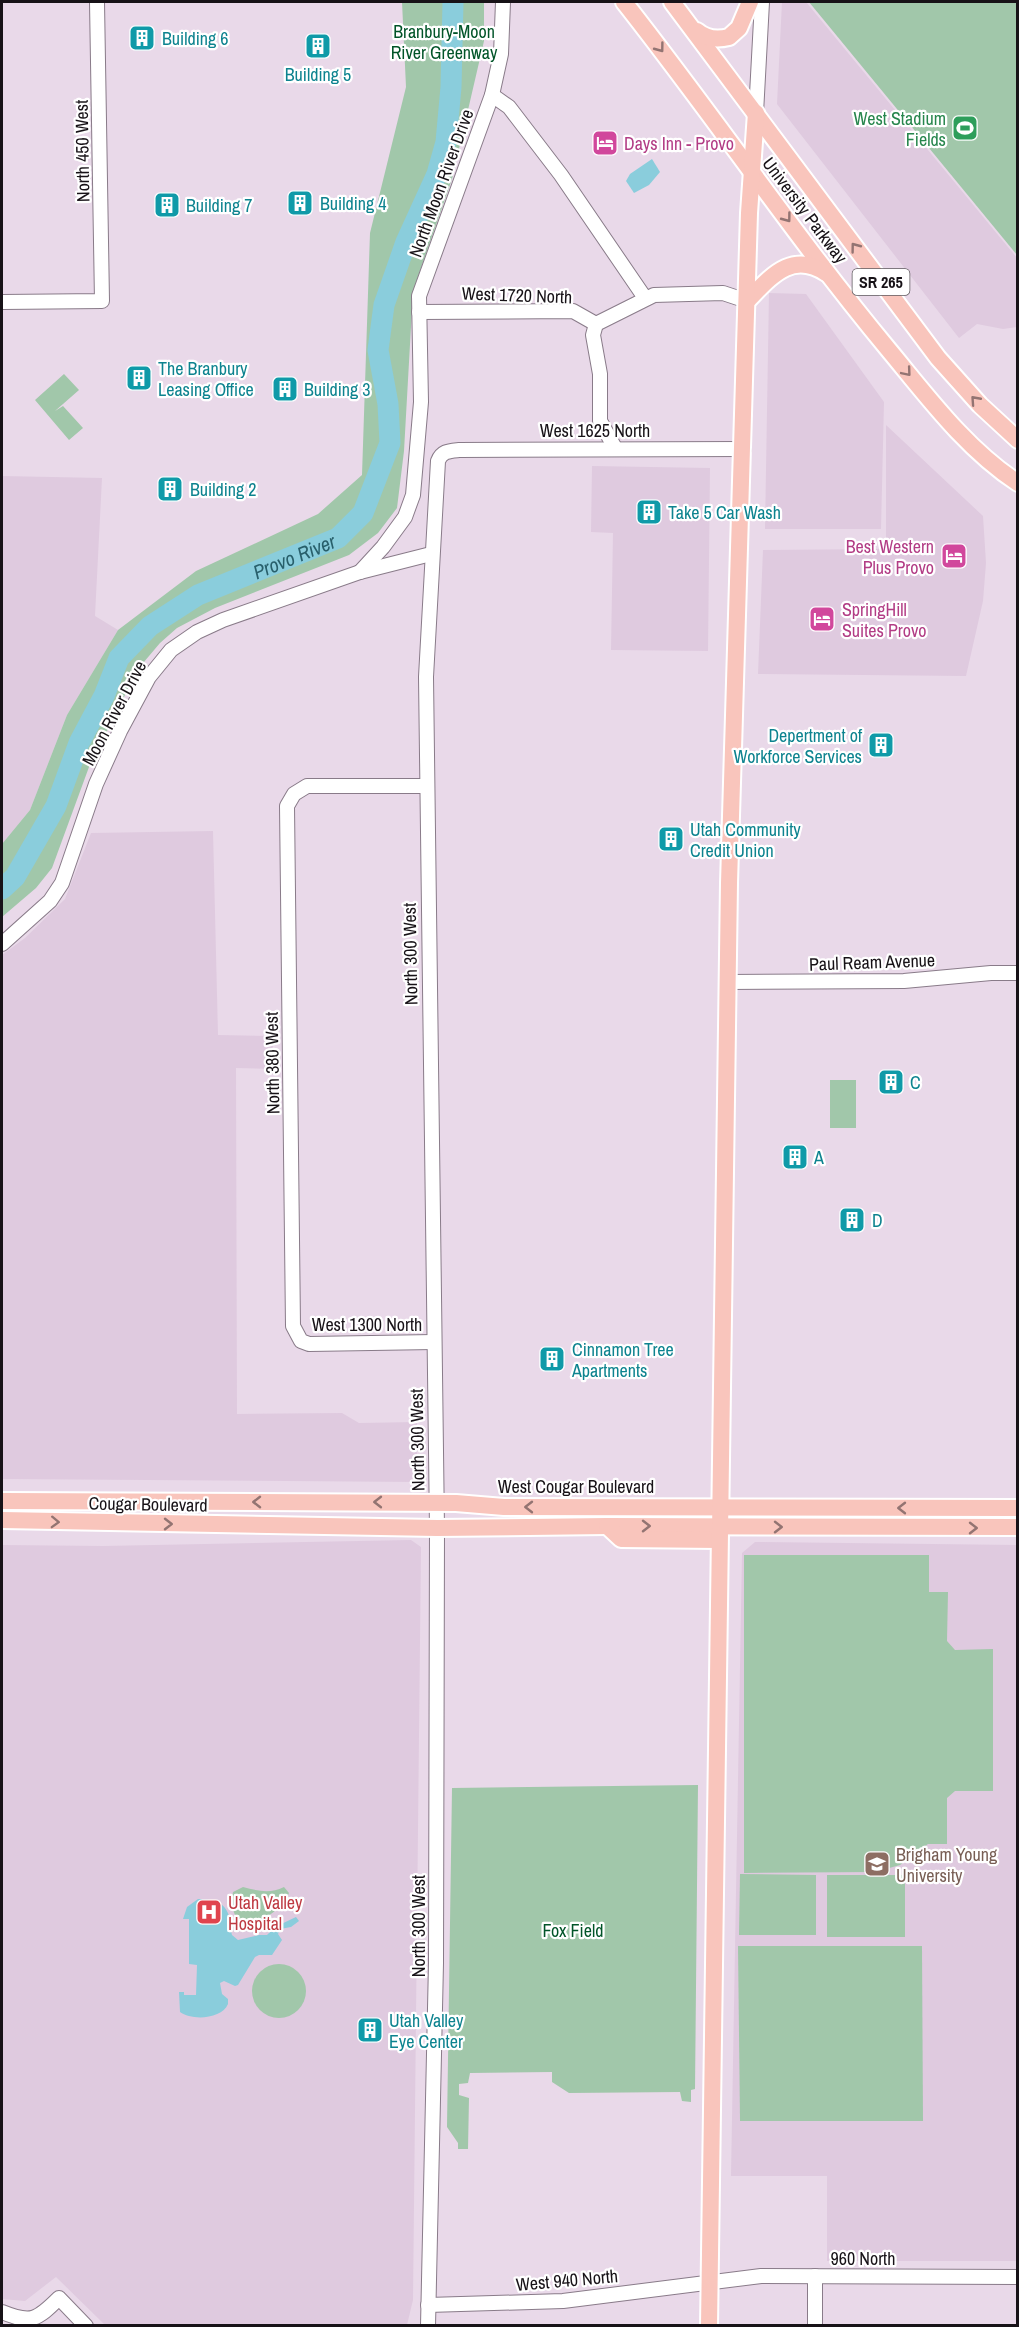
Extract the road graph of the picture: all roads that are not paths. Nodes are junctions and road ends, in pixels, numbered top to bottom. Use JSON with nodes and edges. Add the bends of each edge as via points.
{"nodes":[{"id":1,"x":97,"y":2,"type":"edge"},
{"id":2,"x":502,"y":2,"type":"edge"},
{"id":3,"x":624,"y":2,"type":"edge"},
{"id":4,"x":672,"y":2,"type":"edge"},
{"id":5,"x":750,"y":2,"type":"edge"},
{"id":6,"x":762,"y":2,"type":"edge"},
{"id":7,"x":692,"y":27,"type":"junction"},
{"id":8,"x":492,"y":95,"type":"junction"},
{"id":9,"x":756,"y":114,"type":"junction"},
{"id":10,"x":752,"y":171,"type":"junction"},
{"id":11,"x":831,"y":277,"type":"junction"},
{"id":12,"x":645,"y":298,"type":"junction"},
{"id":13,"x":747,"y":301,"type":"junction"},
{"id":14,"x":2,"y":302,"type":"edge"},
{"id":15,"x":419,"y":312,"type":"junction"},
{"id":16,"x":596,"y":324,"type":"junction"},
{"id":17,"x":1017,"y":440,"type":"edge"},
{"id":18,"x":615,"y":448,"type":"junction"},
{"id":19,"x":744,"y":449,"type":"junction"},
{"id":20,"x":447,"y":451,"type":"joint"},
{"id":21,"x":1017,"y":483,"type":"edge"},
{"id":22,"x":432,"y":554,"type":"junction"},
{"id":23,"x":360,"y":572,"type":"junction"},
{"id":24,"x":426,"y":786,"type":"junction"},
{"id":25,"x":2,"y":944,"type":"edge"},
{"id":26,"x":1017,"y":973,"type":"edge"},
{"id":27,"x":727,"y":982,"type":"junction"},
{"id":28,"x":301,"y":1341,"type":"joint"},
{"id":29,"x":434,"y":1342,"type":"junction"},
{"id":30,"x":2,"y":1501,"type":"edge"},
{"id":31,"x":170,"y":1501,"type":"joint"},
{"id":32,"x":436,"y":1503,"type":"junction"},
{"id":33,"x":720,"y":1507,"type":"junction"},
{"id":34,"x":1017,"y":1508,"type":"edge"},
{"id":35,"x":2,"y":1520,"type":"edge"},
{"id":36,"x":1017,"y":1527,"type":"edge"},
{"id":37,"x":437,"y":1528,"type":"junction"},
{"id":38,"x":719,"y":1533,"type":"junction"},
{"id":39,"x":815,"y":2276,"type":"junction"},
{"id":40,"x":1017,"y":2277,"type":"edge"},
{"id":41,"x":709,"y":2281,"type":"junction"},
{"id":42,"x":428,"y":2306,"type":"junction"},
{"id":43,"x":2,"y":2312,"type":"edge"},
{"id":44,"x":86,"y":2325,"type":"edge"},
{"id":45,"x":428,"y":2325,"type":"edge"},
{"id":46,"x":709,"y":2325,"type":"edge"},
{"id":47,"x":815,"y":2325,"type":"edge"}],
"edges":[{"from":1,"to":14,"type":"street","name":"North 450 West","via":[[102,301]]},
{"from":2,"to":8,"type":"street","name":"North Moon River Drive","via":[[501,54]]},
{"from":3,"to":10,"type":"main road","name":"University Parkway","number":"SR 265","one_way":true},
{"from":4,"to":7,"type":"main road","name":"University Parkway","number":"SR 265"},
{"from":5,"to":7,"type":"main road","via":[[739,28],[729,37],[702,36]]},
{"from":6,"to":9,"type":"street"},
{"from":7,"to":9,"type":"main road","name":"University Parkway","number":"SR 265"},
{"from":8,"to":12,"type":"street","via":[[509,107],[561,175]]},
{"from":8,"to":15,"type":"street","name":"North Moon River Drive","via":[[419,296]]},
{"from":9,"to":10,"type":"main road"},
{"from":17,"to":9,"type":"main road","name":"University Parkway","number":"SR 265","one_way":true,"via":[[938,358]]},
{"from":10,"to":11,"type":"main road","name":"University Parkway","number":"SR 265","one_way":true},
{"from":10,"to":13,"type":"main road"},
{"from":11,"to":13,"type":"main road","via":[[811,266],[788,266],[775,273]]},
{"from":11,"to":21,"type":"main road","name":"University Parkway","number":"SR 265","one_way":true,"via":[[957,429]]},
{"from":12,"to":13,"type":"street","via":[[723,293]]},
{"from":12,"to":16,"type":"street"},
{"from":13,"to":19,"type":"main road"},
{"from":15,"to":16,"type":"street","name":"West 1720 North","via":[[573,311]]},
{"from":15,"to":23,"type":"street","name":"North Moon River Drive","via":[[422,402],[413,495],[405,517]]},
{"from":16,"to":18,"type":"street","via":[[593,335],[600,374],[600,421]]},
{"from":18,"to":19,"type":"street","name":"West 1625 North"},
{"from":18,"to":20,"type":"street","name":"West 1625 North"},
{"from":19,"to":27,"type":"main road"},
{"from":20,"to":22,"type":"street","name":"North 300 West","via":[[440,456],[437,470]]},
{"from":22,"to":23,"type":"street"},
{"from":22,"to":24,"type":"street","name":"North 300 West"},
{"from":23,"to":25,"type":"street","name":"Moon River Drive","via":[[223,620],[171,650],[149,677],[120,731],[96,784],[62,883],[50,901]]},
{"from":24,"to":28,"type":"street","name":"North 380 West","via":[[315,785],[300,789],[289,800],[286,813],[293,1326]]},
{"from":24,"to":29,"type":"street","name":"North 300 West"},
{"from":26,"to":27,"type":"street","name":"Paul Ream Avenue","via":[[904,981]]},
{"from":27,"to":33,"type":"main road"},
{"from":28,"to":29,"type":"street","name":"West 1300 North"},
{"from":29,"to":32,"type":"street","name":"North 300 West"},
{"from":30,"to":31,"type":"main road","name":"Cougar Boulevard"},
{"from":32,"to":31,"type":"main road","name":"West Cougar Boulevard","one_way":true},
{"from":33,"to":32,"type":"main road","name":"West Cougar Boulevard","one_way":true,"via":[[504,1507]]},
{"from":32,"to":37,"type":"street","name":"North 300 West"},
{"from":34,"to":33,"type":"main road","name":"West Cougar Boulevard","one_way":true},
{"from":33,"to":38,"type":"main road"},
{"from":35,"to":37,"type":"main road","name":"Cougar Boulevard","one_way":true},
{"from":38,"to":36,"type":"main road","one_way":true},
{"from":37,"to":38,"type":"main road","one_way":true,"via":[[607,1526]]},
{"from":37,"to":42,"type":"street","name":"North 300 West","via":[[436,1963]]},
{"from":38,"to":41,"type":"main road"},
{"from":39,"to":40,"type":"street","name":"960 North"},
{"from":39,"to":41,"type":"street","name":"960 North"},
{"from":39,"to":47,"type":"street"},
{"from":41,"to":42,"type":"street","name":"West 940 North","via":[[563,2301]]},
{"from":41,"to":46,"type":"main road"},
{"from":42,"to":45,"type":"street","name":"North 300 West"},
{"from":43,"to":44,"type":"street","via":[[33,2319],[59,2298]]}]}
